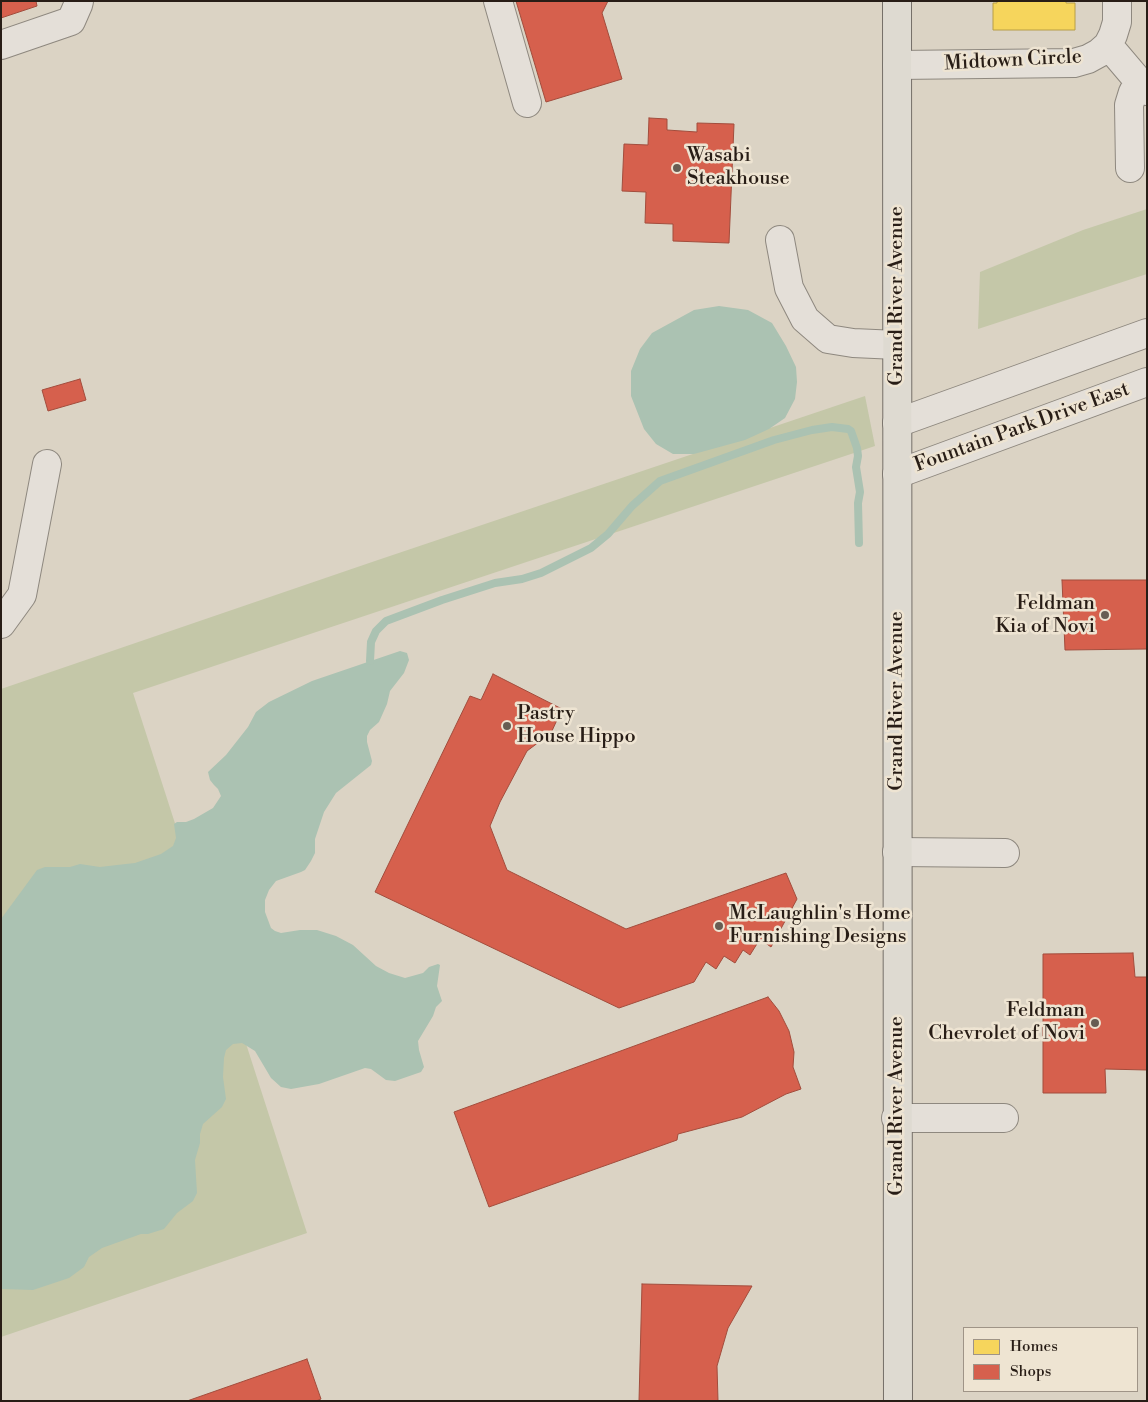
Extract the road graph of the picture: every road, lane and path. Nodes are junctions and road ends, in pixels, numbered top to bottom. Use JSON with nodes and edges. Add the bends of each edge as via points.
{"nodes":[{"id":1,"x":79,"y":1,"type":"edge"},
{"id":2,"x":498,"y":1,"type":"edge"},
{"id":3,"x":897,"y":1,"type":"edge"},
{"id":4,"x":1117,"y":1,"type":"edge"},
{"id":5,"x":1,"y":45,"type":"edge"},
{"id":6,"x":1108,"y":45,"type":"junction"},
{"id":7,"x":897,"y":65,"type":"junction"},
{"id":8,"x":1144,"y":88,"type":"edge"},
{"id":9,"x":528,"y":102,"type":"dead end"},
{"id":10,"x":1130,"y":168,"type":"dead end"},
{"id":11,"x":780,"y":240,"type":"dead end"},
{"id":12,"x":1147,"y":333,"type":"edge"},
{"id":13,"x":897,"y":345,"type":"junction"},
{"id":14,"x":1147,"y":382,"type":"edge"},
{"id":15,"x":897,"y":423,"type":"junction"},
{"id":16,"x":47,"y":464,"type":"dead end"},
{"id":17,"x":897,"y":474,"type":"junction"},
{"id":18,"x":1,"y":624,"type":"edge"},
{"id":19,"x":897,"y":852,"type":"junction"},
{"id":20,"x":1005,"y":853,"type":"dead end"},
{"id":21,"x":896,"y":1118,"type":"junction"},
{"id":22,"x":1004,"y":1118,"type":"dead end"},
{"id":23,"x":898,"y":1401,"type":"edge"}],
"edges":[{"from":1,"to":5,"type":"street","via":[[70,21]]},
{"from":2,"to":9,"type":"street"},
{"from":3,"to":7,"type":"main road","name":"Grand River Avenue"},
{"from":4,"to":6,"type":"street","name":"Midtown Circle","via":[[1117,22]]},
{"from":6,"to":7,"type":"street","name":"Midtown Circle","via":[[1088,59],[1074,63]]},
{"from":6,"to":8,"type":"street"},
{"from":7,"to":13,"type":"main road","name":"Grand River Avenue"},
{"from":8,"to":10,"type":"street","via":[[1133,92],[1129,105]]},
{"from":11,"to":13,"type":"street","via":[[789,288],[805,319],[828,338]]},
{"from":12,"to":15,"type":"street"},
{"from":13,"to":15,"type":"main road","name":"Grand River Avenue"},
{"from":14,"to":17,"type":"street","name":"Fountain Park Drive East"},
{"from":15,"to":17,"type":"main road","name":"Grand River Avenue"},
{"from":16,"to":18,"type":"street","via":[[22,595]]},
{"from":17,"to":19,"type":"main road","name":"Grand River Avenue"},
{"from":19,"to":20,"type":"street"},
{"from":19,"to":21,"type":"main road","name":"Grand River Avenue"},
{"from":21,"to":22,"type":"street"},
{"from":21,"to":23,"type":"main road","name":"Grand River Avenue"}]}
